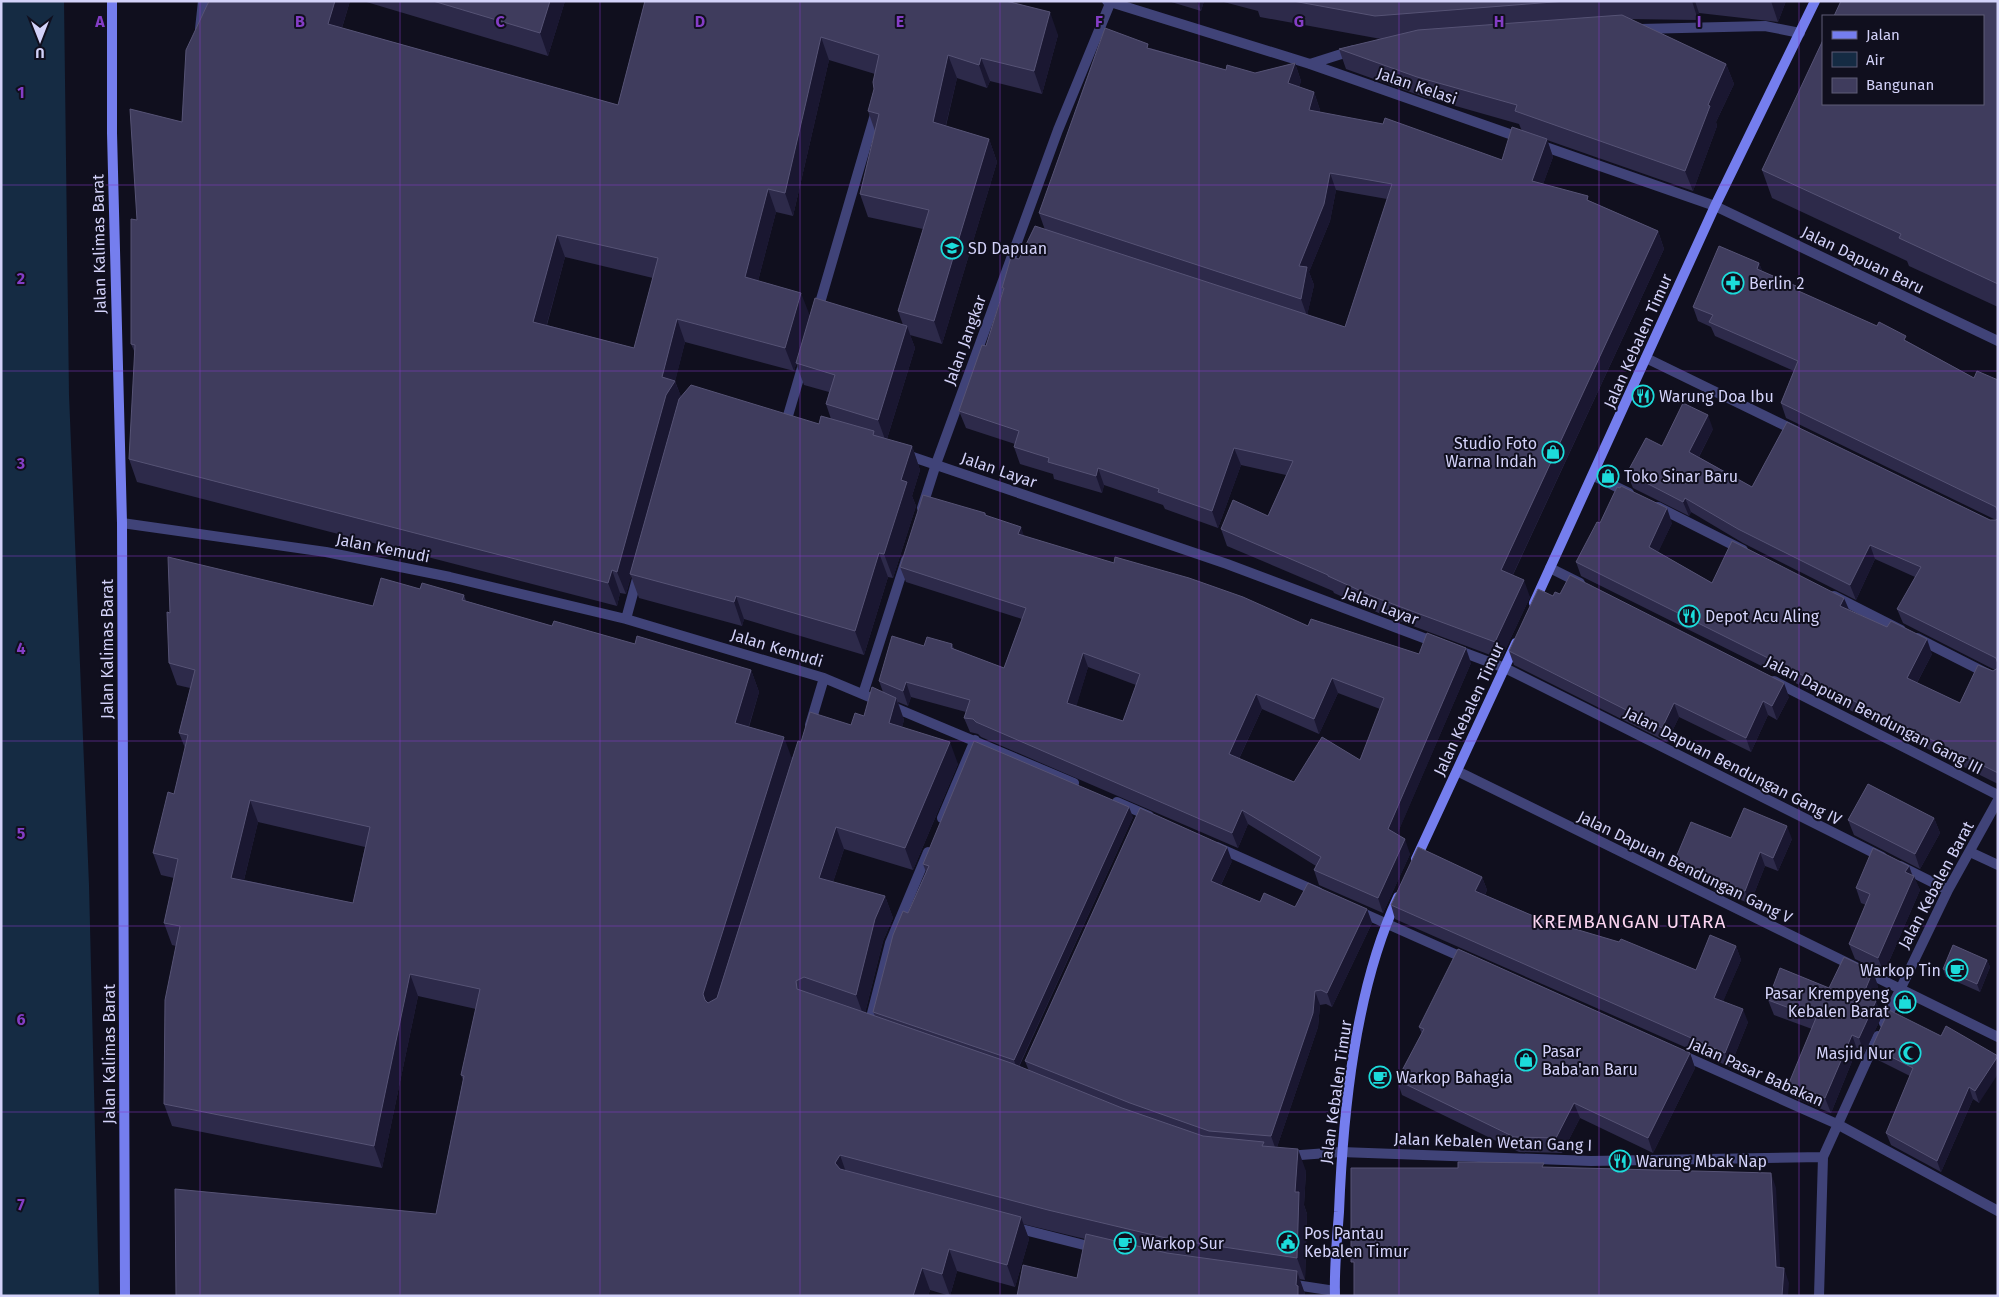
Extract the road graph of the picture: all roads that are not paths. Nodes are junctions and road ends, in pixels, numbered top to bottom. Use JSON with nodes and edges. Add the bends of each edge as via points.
{"nodes":[{"id":1,"x":112,"y":1,"type":"edge"},
{"id":2,"x":203,"y":1,"type":"edge"},
{"id":3,"x":1815,"y":1,"type":"edge"},
{"id":4,"x":1110,"y":2,"type":"edge"},
{"id":5,"x":1626,"y":29,"type":"edge"},
{"id":6,"x":1800,"y":33,"type":"junction"},
{"id":7,"x":198,"y":42,"type":"edge"},
{"id":8,"x":1367,"y":48,"type":"edge"},
{"id":9,"x":1310,"y":64,"type":"junction"},
{"id":10,"x":876,"y":110,"type":"edge"},
{"id":11,"x":1715,"y":206,"type":"junction"},
{"id":12,"x":814,"y":325,"type":"edge"},
{"id":13,"x":1998,"y":341,"type":"edge"},
{"id":14,"x":806,"y":353,"type":"edge"},
{"id":15,"x":1646,"y":358,"type":"junction"},
{"id":16,"x":787,"y":419,"type":"edge"},
{"id":17,"x":1804,"y":435,"type":"edge"},
{"id":18,"x":889,"y":450,"type":"edge"},
{"id":19,"x":936,"y":464,"type":"junction"},
{"id":20,"x":1594,"y":476,"type":"junction"},
{"id":21,"x":918,"y":519,"type":"edge"},
{"id":22,"x":122,"y":523,"type":"junction"},
{"id":23,"x":910,"y":547,"type":"edge"},
{"id":24,"x":1752,"y":555,"type":"edge"},
{"id":25,"x":642,"y":562,"type":"edge"},
{"id":26,"x":1550,"y":568,"type":"junction"},
{"id":27,"x":1594,"y":590,"type":"edge"},
{"id":28,"x":1822,"y":590,"type":"edge"},
{"id":29,"x":1531,"y":610,"type":"edge"},
{"id":30,"x":626,"y":619,"type":"junction"},
{"id":31,"x":1520,"y":635,"type":"edge"},
{"id":32,"x":1505,"y":668,"type":"junction"},
{"id":33,"x":1761,"y":675,"type":"edge"},
{"id":34,"x":824,"y":678,"type":"junction"},
{"id":35,"x":1998,"y":679,"type":"edge"},
{"id":36,"x":863,"y":694,"type":"junction"},
{"id":37,"x":808,"y":732,"type":"edge"},
{"id":38,"x":974,"y":740,"type":"junction"},
{"id":39,"x":1457,"y":771,"type":"junction"},
{"id":40,"x":1080,"y":786,"type":"edge"},
{"id":41,"x":1998,"y":795,"type":"edge"},
{"id":42,"x":1107,"y":798,"type":"edge"},
{"id":43,"x":1998,"y":800,"type":"edge"},
{"id":44,"x":1160,"y":821,"type":"edge"},
{"id":45,"x":938,"y":828,"type":"edge"},
{"id":46,"x":1205,"y":842,"type":"edge"},
{"id":47,"x":930,"y":846,"type":"edge"},
{"id":48,"x":1970,"y":852,"type":"junction"},
{"id":49,"x":1998,"y":865,"type":"edge"},
{"id":50,"x":1411,"y":870,"type":"edge"},
{"id":51,"x":1403,"y":887,"type":"edge"},
{"id":52,"x":1948,"y":890,"type":"junction"},
{"id":53,"x":1332,"y":898,"type":"edge"},
{"id":54,"x":1350,"y":907,"type":"edge"},
{"id":55,"x":1386,"y":923,"type":"junction"},
{"id":56,"x":1476,"y":963,"type":"edge"},
{"id":57,"x":1900,"y":989,"type":"junction"},
{"id":58,"x":869,"y":1025,"type":"edge"},
{"id":59,"x":1998,"y":1037,"type":"edge"},
{"id":60,"x":1666,"y":1048,"type":"edge"},
{"id":61,"x":1837,"y":1124,"type":"junction"},
{"id":62,"x":1341,"y":1152,"type":"junction"},
{"id":63,"x":1278,"y":1157,"type":"edge"},
{"id":64,"x":1823,"y":1157,"type":"junction"},
{"id":65,"x":1998,"y":1211,"type":"edge"},
{"id":66,"x":998,"y":1224,"type":"edge"},
{"id":67,"x":1111,"y":1252,"type":"edge"},
{"id":68,"x":1275,"y":1282,"type":"edge"},
{"id":69,"x":1335,"y":1293,"type":"edge"},
{"id":70,"x":125,"y":1296,"type":"edge"},
{"id":71,"x":1819,"y":1296,"type":"edge"}],
"edges":[{"from":1,"to":22,"type":"street","name":"Jalan Kalimas Barat","via":[[112,133]]},
{"from":2,"to":7,"type":"street"},
{"from":3,"to":6,"type":"street","name":"Jalan Kebalen Timur"},
{"from":4,"to":9,"type":"street","name":"Jalan Kelasi"},
{"from":4,"to":19,"type":"street","name":"Jalan Jangkar","via":[[1058,130],[1027,231]]},
{"from":5,"to":6,"type":"street","via":[[1764,26]]},
{"from":6,"to":11,"type":"street","name":"Jalan Kebalen Timur"},
{"from":8,"to":9,"type":"street"},
{"from":9,"to":11,"type":"street","name":"Jalan Kelasi"},
{"from":10,"to":12,"type":"street"},
{"from":11,"to":13,"type":"street","name":"Jalan Dapuan Baru"},
{"from":11,"to":15,"type":"street","name":"Jalan Kebalen Timur"},
{"from":14,"to":16,"type":"street"},
{"from":15,"to":17,"type":"street"},
{"from":15,"to":20,"type":"street","name":"Jalan Kebalen Timur"},
{"from":18,"to":19,"type":"street","name":"Jalan Layar"},
{"from":19,"to":21,"type":"street","name":"Jalan Jangkar"},
{"from":19,"to":32,"type":"street","name":"Jalan Layar","via":[[1227,564]]},
{"from":20,"to":24,"type":"street"},
{"from":20,"to":26,"type":"street","name":"Jalan Kebalen Timur"},
{"from":22,"to":30,"type":"street","name":"Jalan Kemudi","via":[[326,552],[450,577]]},
{"from":22,"to":70,"type":"street","name":"Jalan Kalimas Barat"},
{"from":23,"to":36,"type":"street"},
{"from":25,"to":30,"type":"street"},
{"from":26,"to":27,"type":"street"},
{"from":26,"to":29,"type":"street","name":"Jalan Kebalen Timur"},
{"from":28,"to":35,"type":"street"},
{"from":30,"to":34,"type":"street","name":"Jalan Kemudi"},
{"from":31,"to":32,"type":"street","name":"Jalan Kebalen Timur"},
{"from":32,"to":39,"type":"street","name":"Jalan Kebalen Timur"},
{"from":32,"to":52,"type":"street","name":"Jalan Dapuan Bendungan Gang IV"},
{"from":33,"to":41,"type":"street","name":"Jalan Dapuan Bendungan Gang III"},
{"from":34,"to":36,"type":"street","name":"Jalan Kemudi"},
{"from":34,"to":37,"type":"street"},
{"from":36,"to":38,"type":"street","name":"Jalan Kemudi"},
{"from":38,"to":40,"type":"street","name":"Jalan Kemudi"},
{"from":38,"to":45,"type":"street"},
{"from":39,"to":50,"type":"street","name":"Jalan Kebalen Timur"},
{"from":39,"to":57,"type":"street","name":"Jalan Dapuan Bendungan Gang V"},
{"from":42,"to":44,"type":"street","via":[[1140,818]]},
{"from":43,"to":48,"type":"street","name":"Jalan Kebalen Barat"},
{"from":46,"to":53,"type":"street"},
{"from":47,"to":58,"type":"street","via":[[890,943]]},
{"from":48,"to":49,"type":"street"},
{"from":48,"to":52,"type":"street","name":"Jalan Kebalen Barat"},
{"from":51,"to":55,"type":"street","name":"Jalan Kebalen Timur"},
{"from":52,"to":57,"type":"street","name":"Jalan Kebalen Barat"},
{"from":54,"to":55,"type":"street"},
{"from":55,"to":56,"type":"street"},
{"from":55,"to":62,"type":"street","name":"Jalan Kebalen Timur","via":[[1358,1029]]},
{"from":57,"to":59,"type":"street","name":"Jalan Dapuan Bendungan Gang V"},
{"from":57,"to":61,"type":"street","name":"Jalan Kebalen Barat"},
{"from":60,"to":61,"type":"street","name":"Jalan Pasar Babakan"},
{"from":61,"to":64,"type":"street","name":"Jalan Kebalen Barat"},
{"from":61,"to":65,"type":"street","name":"Jalan Pasar Babakan"},
{"from":62,"to":63,"type":"street","name":"Jalan Kebalen Wetan Gang I"},
{"from":62,"to":64,"type":"street","name":"Jalan Kebalen Wetan Gang I","via":[[1591,1161]]},
{"from":62,"to":69,"type":"street","name":"Jalan Kebalen Timur"},
{"from":64,"to":71,"type":"street","name":"Jalan Kebalen Barat"},
{"from":66,"to":67,"type":"street"},
{"from":68,"to":69,"type":"street"}]}
